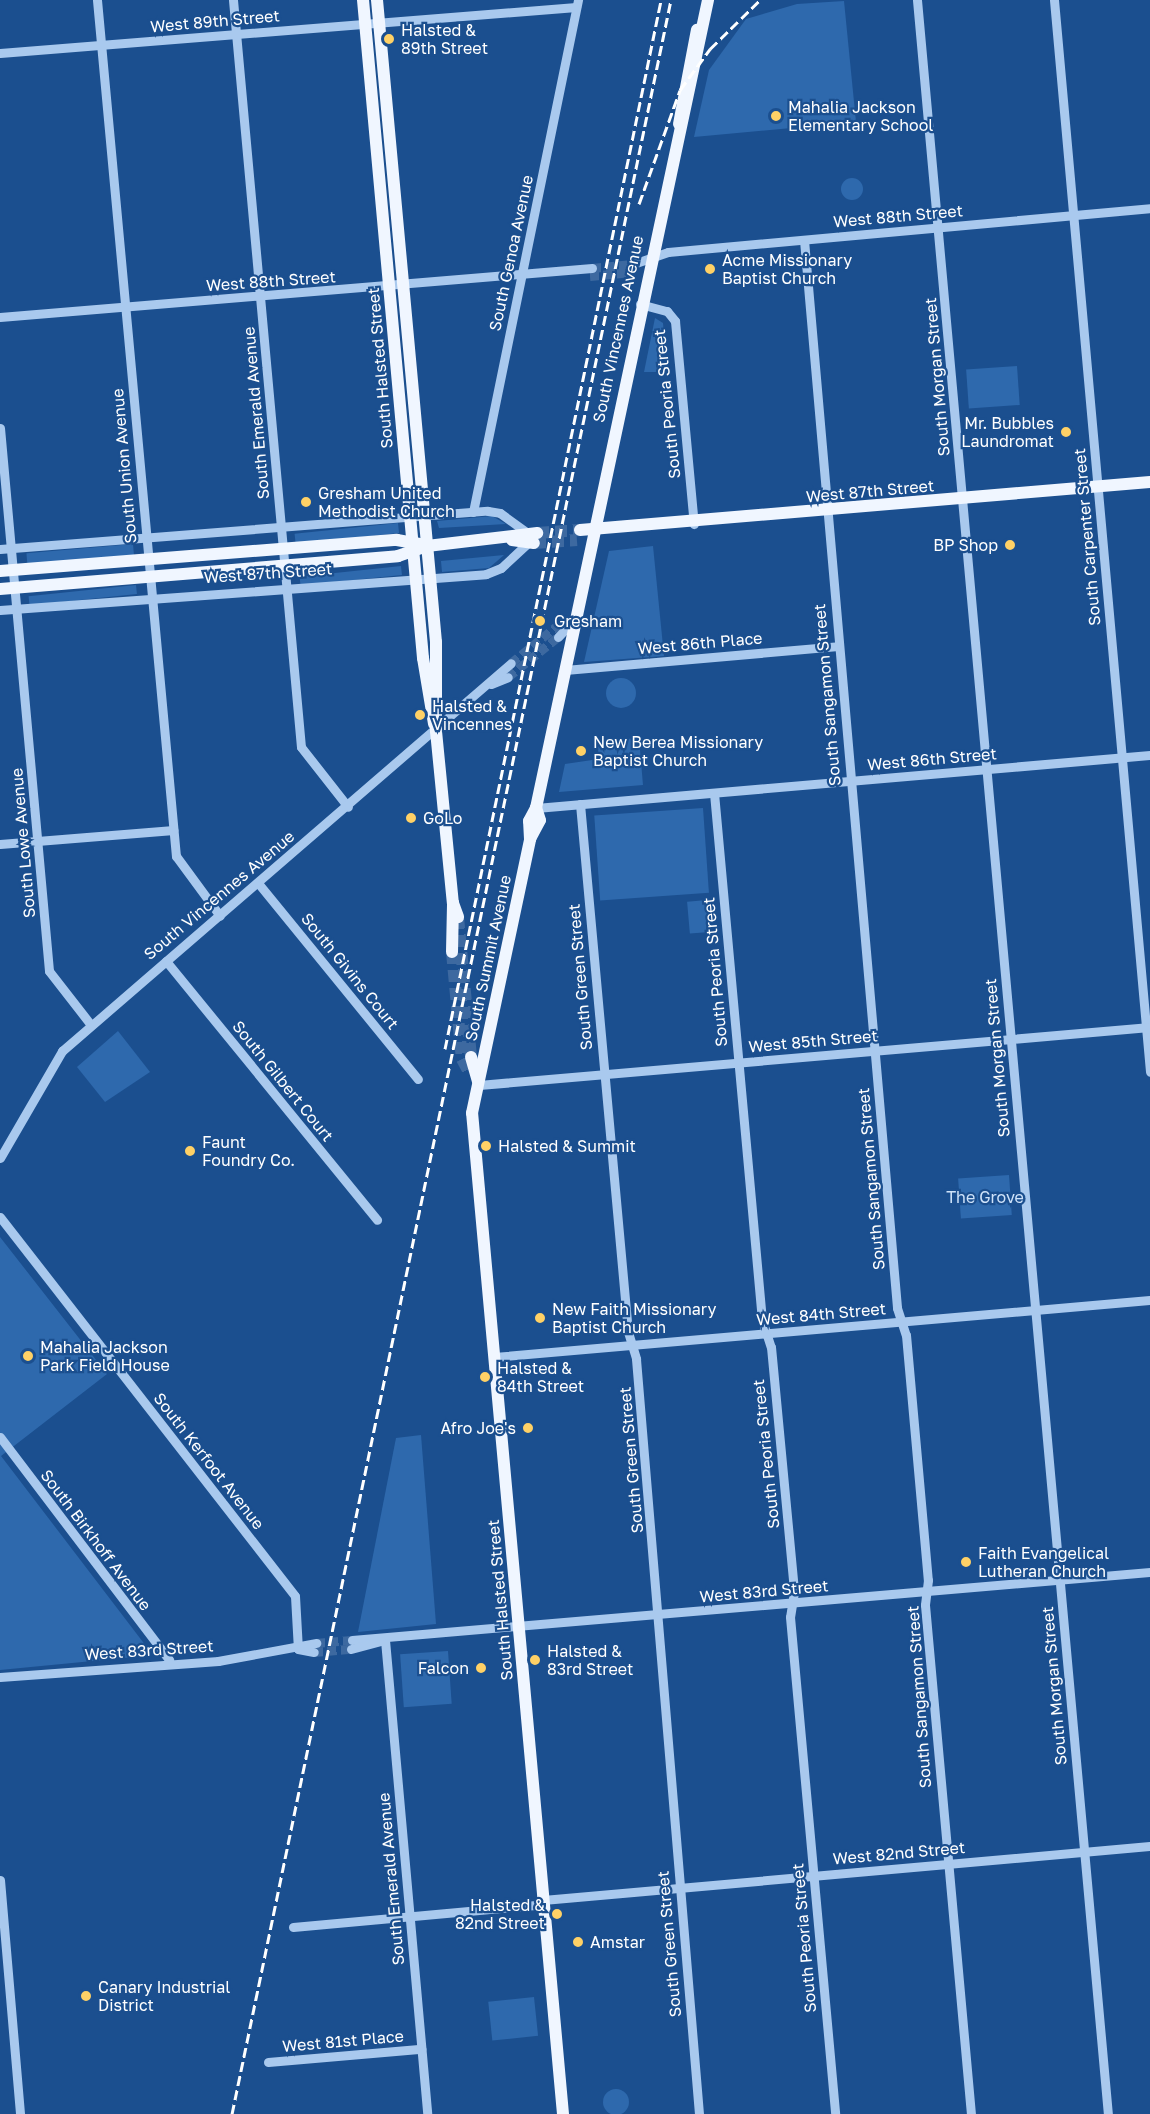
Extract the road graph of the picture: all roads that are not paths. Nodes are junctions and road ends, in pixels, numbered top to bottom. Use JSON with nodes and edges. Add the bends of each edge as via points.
{"nodes":[{"id":1,"x":97,"y":0,"type":"edge"},
{"id":2,"x":233,"y":0,"type":"edge"},
{"id":3,"x":363,"y":0,"type":"edge"},
{"id":4,"x":377,"y":0,"type":"edge"},
{"id":5,"x":708,"y":0,"type":"edge"},
{"id":6,"x":917,"y":0,"type":"edge"},
{"id":7,"x":1054,"y":0,"type":"edge"},
{"id":8,"x":577,"y":4,"type":"edge"},
{"id":9,"x":379,"y":23,"type":"junction"},
{"id":10,"x":365,"y":24,"type":"junction"},
{"id":11,"x":237,"y":34,"type":"junction"},
{"id":12,"x":101,"y":45,"type":"junction"},
{"id":13,"x":0,"y":53,"type":"edge"},
{"id":14,"x":1150,"y":208,"type":"edge"},
{"id":15,"x":1074,"y":215,"type":"junction"},
{"id":16,"x":938,"y":227,"type":"junction"},
{"id":17,"x":804,"y":240,"type":"junction"},
{"id":18,"x":649,"y":259,"type":"junction"},
{"id":19,"x":632,"y":268,"type":"tunnel mouth"},
{"id":20,"x":587,"y":272,"type":"tunnel mouth"},
{"id":21,"x":522,"y":276,"type":"junction"},
{"id":22,"x":403,"y":285,"type":"junction"},
{"id":23,"x":389,"y":286,"type":"junction"},
{"id":24,"x":261,"y":297,"type":"junction"},
{"id":25,"x":640,"y":304,"type":"junction"},
{"id":26,"x":125,"y":307,"type":"junction"},
{"id":27,"x":0,"y":317,"type":"edge"},
{"id":28,"x":0,"y":428,"type":"edge"},
{"id":29,"x":1150,"y":482,"type":"edge"},
{"id":30,"x":1097,"y":487,"type":"junction"},
{"id":31,"x":963,"y":499,"type":"junction"},
{"id":32,"x":474,"y":512,"type":"junction"},
{"id":33,"x":828,"y":512,"type":"junction"},
{"id":34,"x":424,"y":516,"type":"junction"},
{"id":35,"x":410,"y":518,"type":"junction"},
{"id":36,"x":694,"y":524,"type":"junction"},
{"id":37,"x":282,"y":528,"type":"junction"},
{"id":38,"x":593,"y":533,"type":"junction"},
{"id":39,"x":578,"y":535,"type":"tunnel mouth"},
{"id":40,"x":146,"y":538,"type":"junction"},
{"id":41,"x":532,"y":539,"type":"junction"},
{"id":42,"x":412,"y":546,"type":"junction"},
{"id":43,"x":427,"y":546,"type":"junction"},
{"id":44,"x":11,"y":548,"type":"junction"},
{"id":45,"x":0,"y":549,"type":"edge"},
{"id":46,"x":284,"y":549,"type":"junction"},
{"id":47,"x":148,"y":560,"type":"junction"},
{"id":48,"x":285,"y":566,"type":"junction"},
{"id":49,"x":6,"y":571,"type":"edge"},
{"id":50,"x":149,"y":577,"type":"junction"},
{"id":51,"x":430,"y":577,"type":"junction"},
{"id":52,"x":416,"y":578,"type":"junction"},
{"id":53,"x":15,"y":588,"type":"junction"},
{"id":54,"x":287,"y":588,"type":"junction"},
{"id":55,"x":0,"y":589,"type":"edge"},
{"id":56,"x":151,"y":598,"type":"junction"},
{"id":57,"x":16,"y":609,"type":"junction"},
{"id":58,"x":0,"y":610,"type":"edge"},
{"id":59,"x":575,"y":619,"type":"junction"},
{"id":60,"x":562,"y":622,"type":"tunnel mouth"},
{"id":61,"x":558,"y":637,"type":"tunnel mouth"},
{"id":62,"x":838,"y":646,"type":"junction"},
{"id":63,"x":511,"y":663,"type":"tunnel mouth"},
{"id":64,"x":565,"y":670,"type":"junction"},
{"id":65,"x":508,"y":677,"type":"tunnel mouth"},
{"id":66,"x":491,"y":684,"type":"junction"},
{"id":67,"x":436,"y":731,"type":"junction"},
{"id":68,"x":1150,"y":755,"type":"edge"},
{"id":69,"x":1121,"y":757,"type":"junction"},
{"id":70,"x":986,"y":769,"type":"junction"},
{"id":71,"x":850,"y":781,"type":"junction"},
{"id":72,"x":714,"y":793,"type":"junction"},
{"id":73,"x":580,"y":804,"type":"junction"},
{"id":74,"x":348,"y":807,"type":"junction"},
{"id":75,"x":536,"y":808,"type":"junction"},
{"id":76,"x":173,"y":830,"type":"junction"},
{"id":77,"x":38,"y":841,"type":"junction"},
{"id":78,"x":0,"y":844,"type":"edge"},
{"id":79,"x":258,"y":883,"type":"junction"},
{"id":80,"x":453,"y":903,"type":"junction"},
{"id":81,"x":220,"y":916,"type":"junction"},
{"id":82,"x":458,"y":917,"type":"tunnel mouth"},
{"id":83,"x":452,"y":952,"type":"tunnel mouth"},
{"id":84,"x":166,"y":961,"type":"junction"},
{"id":85,"x":91,"y":1025,"type":"junction"},
{"id":86,"x":1148,"y":1028,"type":"edge"},
{"id":87,"x":1010,"y":1039,"type":"junction"},
{"id":88,"x":874,"y":1051,"type":"junction"},
{"id":89,"x":471,"y":1057,"type":"tunnel mouth"},
{"id":90,"x":739,"y":1062,"type":"junction"},
{"id":91,"x":469,"y":1072,"type":"tunnel mouth"},
{"id":92,"x":1150,"y":1072,"type":"edge"},
{"id":93,"x":604,"y":1074,"type":"junction"},
{"id":94,"x":418,"y":1079,"type":"dead end"},
{"id":95,"x":479,"y":1085,"type":"junction"},
{"id":96,"x":3,"y":1147,"type":"edge"},
{"id":97,"x":0,"y":1158,"type":"edge"},
{"id":98,"x":0,"y":1217,"type":"edge"},
{"id":99,"x":377,"y":1220,"type":"dead end"},
{"id":100,"x":1150,"y":1300,"type":"edge"},
{"id":101,"x":1035,"y":1310,"type":"junction"},
{"id":102,"x":902,"y":1321,"type":"junction"},
{"id":103,"x":766,"y":1333,"type":"junction"},
{"id":104,"x":633,"y":1345,"type":"junction"},
{"id":105,"x":494,"y":1358,"type":"junction"},
{"id":106,"x":0,"y":1437,"type":"edge"},
{"id":107,"x":1150,"y":1572,"type":"edge"},
{"id":108,"x":1060,"y":1580,"type":"junction"},
{"id":109,"x":927,"y":1592,"type":"junction"},
{"id":110,"x":792,"y":1604,"type":"junction"},
{"id":111,"x":657,"y":1616,"type":"junction"},
{"id":112,"x":519,"y":1629,"type":"junction"},
{"id":113,"x":383,"y":1641,"type":"junction"},
{"id":114,"x":351,"y":1644,"type":"tunnel mouth"},
{"id":115,"x":315,"y":1647,"type":"tunnel mouth"},
{"id":116,"x":298,"y":1648,"type":"junction"},
{"id":117,"x":168,"y":1660,"type":"junction"},
{"id":118,"x":0,"y":1677,"type":"edge"},
{"id":119,"x":1150,"y":1846,"type":"edge"},
{"id":120,"x":1084,"y":1852,"type":"junction"},
{"id":121,"x":948,"y":1864,"type":"junction"},
{"id":122,"x":813,"y":1876,"type":"junction"},
{"id":123,"x":0,"y":1880,"type":"edge"},
{"id":124,"x":679,"y":1888,"type":"junction"},
{"id":125,"x":544,"y":1902,"type":"junction"},
{"id":126,"x":409,"y":1917,"type":"junction"},
{"id":127,"x":293,"y":1928,"type":"dead end"},
{"id":128,"x":421,"y":2049,"type":"junction"},
{"id":129,"x":268,"y":2062,"type":"dead end"},
{"id":130,"x":20,"y":2114,"type":"edge"},
{"id":131,"x":427,"y":2114,"type":"edge"},
{"id":132,"x":563,"y":2114,"type":"edge"},
{"id":133,"x":699,"y":2114,"type":"edge"},
{"id":134,"x":835,"y":2114,"type":"edge"},
{"id":135,"x":971,"y":2114,"type":"edge"},
{"id":136,"x":1108,"y":2114,"type":"edge"}],
"edges":[{"from":1,"to":12,"type":"street","name":"South Union Avenue"},
{"from":2,"to":11,"type":"street","name":"South Emerald Avenue"},
{"from":3,"to":10,"type":"main road","name":"South Halsted Street"},
{"from":4,"to":9,"type":"main road","name":"South Halsted Street"},
{"from":5,"to":18,"type":"main road","name":"South Vincennes Avenue","via":[[679,108],[679,132]]},
{"from":6,"to":16,"type":"street","name":"South Morgan Street"},
{"from":7,"to":15,"type":"street","name":"South Carpenter Street"},
{"from":8,"to":9,"type":"street","name":"West 89th Street"},
{"from":8,"to":21,"type":"street","name":"South Genoa Avenue"},
{"from":9,"to":10,"type":"street","name":"West 89th Street"},
{"from":9,"to":22,"type":"main road","name":"South Halsted Street"},
{"from":10,"to":11,"type":"street","name":"West 89th Street"},
{"from":10,"to":23,"type":"main road","name":"South Halsted Street"},
{"from":11,"to":12,"type":"street","name":"West 89th Street"},
{"from":11,"to":24,"type":"street","name":"South Emerald Avenue"},
{"from":12,"to":13,"type":"street","name":"West 89th Street"},
{"from":12,"to":26,"type":"street","name":"South Union Avenue"},
{"from":14,"to":15,"type":"street","name":"West 88th Street"},
{"from":15,"to":16,"type":"street","name":"West 88th Street"},
{"from":15,"to":30,"type":"street","name":"South Carpenter Street"},
{"from":16,"to":17,"type":"street","name":"West 88th Street"},
{"from":16,"to":31,"type":"street","name":"South Morgan Street"},
{"from":17,"to":18,"type":"street","name":"West 88th Street","via":[[668,252]]},
{"from":17,"to":33,"type":"street","name":"South Sangamon Street"},
{"from":18,"to":19,"type":"street","name":"West 88th Street"},
{"from":18,"to":25,"type":"main road","name":"South Vincennes Avenue"},
{"from":20,"to":21,"type":"street","name":"West 88th Street"},
{"from":21,"to":22,"type":"street","name":"West 88th Street"},
{"from":21,"to":32,"type":"street","name":"South Genoa Avenue"},
{"from":22,"to":23,"type":"street","name":"West 88th Street"},
{"from":22,"to":34,"type":"main road","name":"South Halsted Street"},
{"from":23,"to":24,"type":"street","name":"West 88th Street"},
{"from":23,"to":35,"type":"main road","name":"South Halsted Street"},
{"from":24,"to":26,"type":"street","name":"West 88th Street"},
{"from":24,"to":37,"type":"street","name":"South Emerald Avenue"},
{"from":25,"to":36,"type":"street","name":"South Peoria Street","via":[[667,310],[675,321]]},
{"from":25,"to":38,"type":"main road","name":"South Vincennes Avenue"},
{"from":26,"to":27,"type":"street","name":"West 88th Street"},
{"from":26,"to":40,"type":"street","name":"South Union Avenue"},
{"from":28,"to":44,"type":"street","name":"South Lowe Avenue"},
{"from":29,"to":30,"type":"main road","name":"West 87th Street"},
{"from":30,"to":31,"type":"main road","name":"West 87th Street"},
{"from":30,"to":69,"type":"street","name":"South Carpenter Street"},
{"from":31,"to":33,"type":"main road","name":"West 87th Street"},
{"from":31,"to":70,"type":"street","name":"South Morgan Street"},
{"from":32,"to":34,"type":"street"},
{"from":32,"to":41,"type":"street","via":[[500,513]]},
{"from":33,"to":36,"type":"main road","name":"West 87th Street"},
{"from":33,"to":62,"type":"street","name":"South Sangamon Street"},
{"from":34,"to":35,"type":"street"},
{"from":34,"to":43,"type":"main road","name":"South Halsted Street"},
{"from":35,"to":37,"type":"street"},
{"from":35,"to":42,"type":"main road","name":"South Halsted Street"},
{"from":36,"to":38,"type":"main road","name":"West 87th Street"},
{"from":37,"to":40,"type":"street"},
{"from":37,"to":46,"type":"street","name":"South Emerald Avenue"},
{"from":38,"to":39,"type":"main road","name":"West 87th Street"},
{"from":38,"to":59,"type":"main road","name":"South Summit Avenue"},
{"from":40,"to":44,"type":"street"},
{"from":40,"to":47,"type":"street","name":"South Union Avenue"},
{"from":41,"to":43,"type":"main road","name":"West 87th Street"},
{"from":41,"to":51,"type":"street","name":"West 87th Street","via":[[494,572]]},
{"from":42,"to":43,"type":"main road","name":"West 87th Street"},
{"from":42,"to":46,"type":"main road","name":"West 87th Street"},
{"from":42,"to":48,"type":"main road","name":"West 87th Street"},
{"from":42,"to":52,"type":"main road","name":"South Halsted Street"},
{"from":43,"to":51,"type":"main road","name":"South Halsted Street"},
{"from":44,"to":45,"type":"street"},
{"from":44,"to":49,"type":"street","name":"South Lowe Avenue"},
{"from":46,"to":47,"type":"main road","name":"West 87th Street"},
{"from":46,"to":48,"type":"street","name":"South Emerald Avenue"},
{"from":47,"to":49,"type":"main road","name":"West 87th Street"},
{"from":47,"to":50,"type":"street","name":"South Union Avenue"},
{"from":48,"to":50,"type":"main road","name":"West 87th Street"},
{"from":48,"to":54,"type":"street","name":"South Emerald Avenue"},
{"from":49,"to":53,"type":"street","name":"South Lowe Avenue"},
{"from":50,"to":53,"type":"main road","name":"West 87th Street"},
{"from":50,"to":56,"type":"street","name":"South Union Avenue"},
{"from":51,"to":52,"type":"street","name":"West 87th Street"},
{"from":51,"to":67,"type":"main road","name":"South Halsted Street"},
{"from":52,"to":54,"type":"street","name":"West 87th Street"},
{"from":52,"to":67,"type":"main road","name":"South Halsted Street"},
{"from":53,"to":55,"type":"main road","name":"West 87th Street"},
{"from":53,"to":57,"type":"street","name":"South Lowe Avenue"},
{"from":54,"to":56,"type":"street","name":"West 87th Street"},
{"from":54,"to":74,"type":"street","name":"South Emerald Avenue","via":[[302,753]]},
{"from":56,"to":57,"type":"street","name":"West 87th Street"},
{"from":56,"to":76,"type":"street","name":"South Union Avenue"},
{"from":57,"to":58,"type":"street","name":"West 87th Street"},
{"from":57,"to":77,"type":"street","name":"South Lowe Avenue"},
{"from":59,"to":60,"type":"street"},
{"from":59,"to":61,"type":"street"},
{"from":59,"to":64,"type":"main road","name":"South Summit Avenue"},
{"from":62,"to":64,"type":"street","name":"West 86th Place"},
{"from":62,"to":71,"type":"street","name":"South Sangamon Street"},
{"from":63,"to":66,"type":"street","name":"South Vincennes Avenue"},
{"from":64,"to":75,"type":"main road","name":"South Summit Avenue"},
{"from":65,"to":66,"type":"street","name":"South Vincennes Avenue"},
{"from":66,"to":67,"type":"street","name":"South Vincennes Avenue"},
{"from":67,"to":74,"type":"street","name":"South Vincennes Avenue"},
{"from":67,"to":80,"type":"main road","name":"South Halsted Street"},
{"from":68,"to":69,"type":"street","name":"West 86th Street"},
{"from":69,"to":70,"type":"street","name":"West 86th Street"},
{"from":69,"to":86,"type":"street","name":"South Carpenter Street"},
{"from":70,"to":71,"type":"street","name":"West 86th Street"},
{"from":70,"to":87,"type":"street","name":"South Morgan Street"},
{"from":71,"to":72,"type":"street","name":"West 86th Street"},
{"from":71,"to":88,"type":"street","name":"South Sangamon Street"},
{"from":72,"to":73,"type":"street","name":"West 86th Street"},
{"from":72,"to":90,"type":"street","name":"South Peoria Street"},
{"from":73,"to":75,"type":"street","name":"West 86th Street"},
{"from":73,"to":93,"type":"street","name":"South Green Street"},
{"from":74,"to":79,"type":"street","name":"South Vincennes Avenue"},
{"from":75,"to":95,"type":"main road","name":"South Summit Avenue","via":[[529,821],[530,838]]},
{"from":76,"to":77,"type":"street"},
{"from":76,"to":81,"type":"street","name":"South Union Avenue","via":[[176,856]]},
{"from":77,"to":78,"type":"street"},
{"from":77,"to":85,"type":"street","name":"South Lowe Avenue","via":[[49,971]]},
{"from":79,"to":81,"type":"street","name":"South Vincennes Avenue"},
{"from":79,"to":94,"type":"street","name":"South Givins Court"},
{"from":80,"to":82,"type":"main road","name":"South Halsted Street"},
{"from":80,"to":83,"type":"main road","name":"South Halsted Street"},
{"from":81,"to":84,"type":"street","name":"South Vincennes Avenue"},
{"from":84,"to":85,"type":"street","name":"South Vincennes Avenue"},
{"from":84,"to":99,"type":"street","name":"South Gilbert Court"},
{"from":85,"to":96,"type":"street","name":"South Vincennes Avenue","via":[[52,1063]]},
{"from":86,"to":87,"type":"street","name":"West 85th Street"},
{"from":86,"to":92,"type":"street","name":"South Carpenter Street"},
{"from":87,"to":88,"type":"street","name":"West 85th Street"},
{"from":87,"to":101,"type":"street","name":"South Morgan Street"},
{"from":88,"to":90,"type":"street","name":"West 85th Street"},
{"from":88,"to":102,"type":"street","name":"South Sangamon Street"},
{"from":89,"to":95,"type":"main road","name":"South Halsted Street"},
{"from":90,"to":93,"type":"street","name":"West 85th Street"},
{"from":90,"to":103,"type":"street","name":"South Peoria Street"},
{"from":91,"to":95,"type":"main road"},
{"from":93,"to":95,"type":"street","name":"West 85th Street"},
{"from":93,"to":104,"type":"street","name":"South Green Street"},
{"from":95,"to":105,"type":"main road","name":"South Halsted Street","via":[[472,1113]]},
{"from":96,"to":97,"type":"street","name":"South Vincennes Avenue"},
{"from":98,"to":116,"type":"street","name":"South Kerfoot Avenue","via":[[295,1596]]},
{"from":100,"to":101,"type":"street","name":"West 84th Street"},
{"from":101,"to":102,"type":"street","name":"West 84th Street"},
{"from":101,"to":108,"type":"street","name":"South Morgan Street"},
{"from":102,"to":103,"type":"street","name":"West 84th Street"},
{"from":102,"to":109,"type":"street","name":"South Sangamon Street"},
{"from":103,"to":104,"type":"street","name":"West 84th Street"},
{"from":103,"to":110,"type":"street","name":"South Peoria Street"},
{"from":104,"to":105,"type":"street","name":"West 84th Street"},
{"from":104,"to":111,"type":"street","name":"South Green Street"},
{"from":105,"to":112,"type":"main road","name":"South Halsted Street"},
{"from":106,"to":117,"type":"street","name":"South Birkhoff Avenue"},
{"from":107,"to":108,"type":"street","name":"West 83rd Street"},
{"from":108,"to":109,"type":"street","name":"West 83rd Street"},
{"from":108,"to":120,"type":"street","name":"South Morgan Street"},
{"from":109,"to":110,"type":"street","name":"West 83rd Street"},
{"from":109,"to":121,"type":"street","name":"South Sangamon Street"},
{"from":110,"to":111,"type":"street","name":"West 83rd Street"},
{"from":110,"to":122,"type":"street","name":"South Peoria Street"},
{"from":111,"to":112,"type":"street","name":"West 83rd Street"},
{"from":111,"to":124,"type":"street","name":"South Green Street"},
{"from":112,"to":113,"type":"street","name":"West 83rd Street"},
{"from":112,"to":125,"type":"main road","name":"South Halsted Street"},
{"from":113,"to":114,"type":"street","name":"West 83rd Street"},
{"from":113,"to":126,"type":"street","name":"South Emerald Avenue"},
{"from":115,"to":116,"type":"street","name":"West 83rd Street"},
{"from":116,"to":117,"type":"street","name":"West 83rd Street","via":[[218,1661]]},
{"from":117,"to":118,"type":"street","name":"West 83rd Street"},
{"from":119,"to":120,"type":"street","name":"West 82nd Street"},
{"from":120,"to":121,"type":"street","name":"West 82nd Street"},
{"from":120,"to":136,"type":"street","name":"South Morgan Street"},
{"from":121,"to":122,"type":"street","name":"West 82nd Street"},
{"from":121,"to":135,"type":"street","name":"South Sangamon Street"},
{"from":122,"to":124,"type":"street","name":"West 82nd Street"},
{"from":122,"to":134,"type":"street","name":"South Peoria Street"},
{"from":123,"to":130,"type":"street"},
{"from":124,"to":125,"type":"street","name":"West 82nd Street"},
{"from":124,"to":133,"type":"street","name":"South Green Street"},
{"from":125,"to":126,"type":"street","name":"West 82nd Street"},
{"from":125,"to":132,"type":"main road","name":"South Halsted Street"},
{"from":126,"to":127,"type":"street","name":"West 82nd Street"},
{"from":126,"to":128,"type":"street","name":"South Emerald Avenue"},
{"from":128,"to":129,"type":"street","name":"West 81st Place"},
{"from":128,"to":131,"type":"street","name":"South Emerald Avenue"}]}
